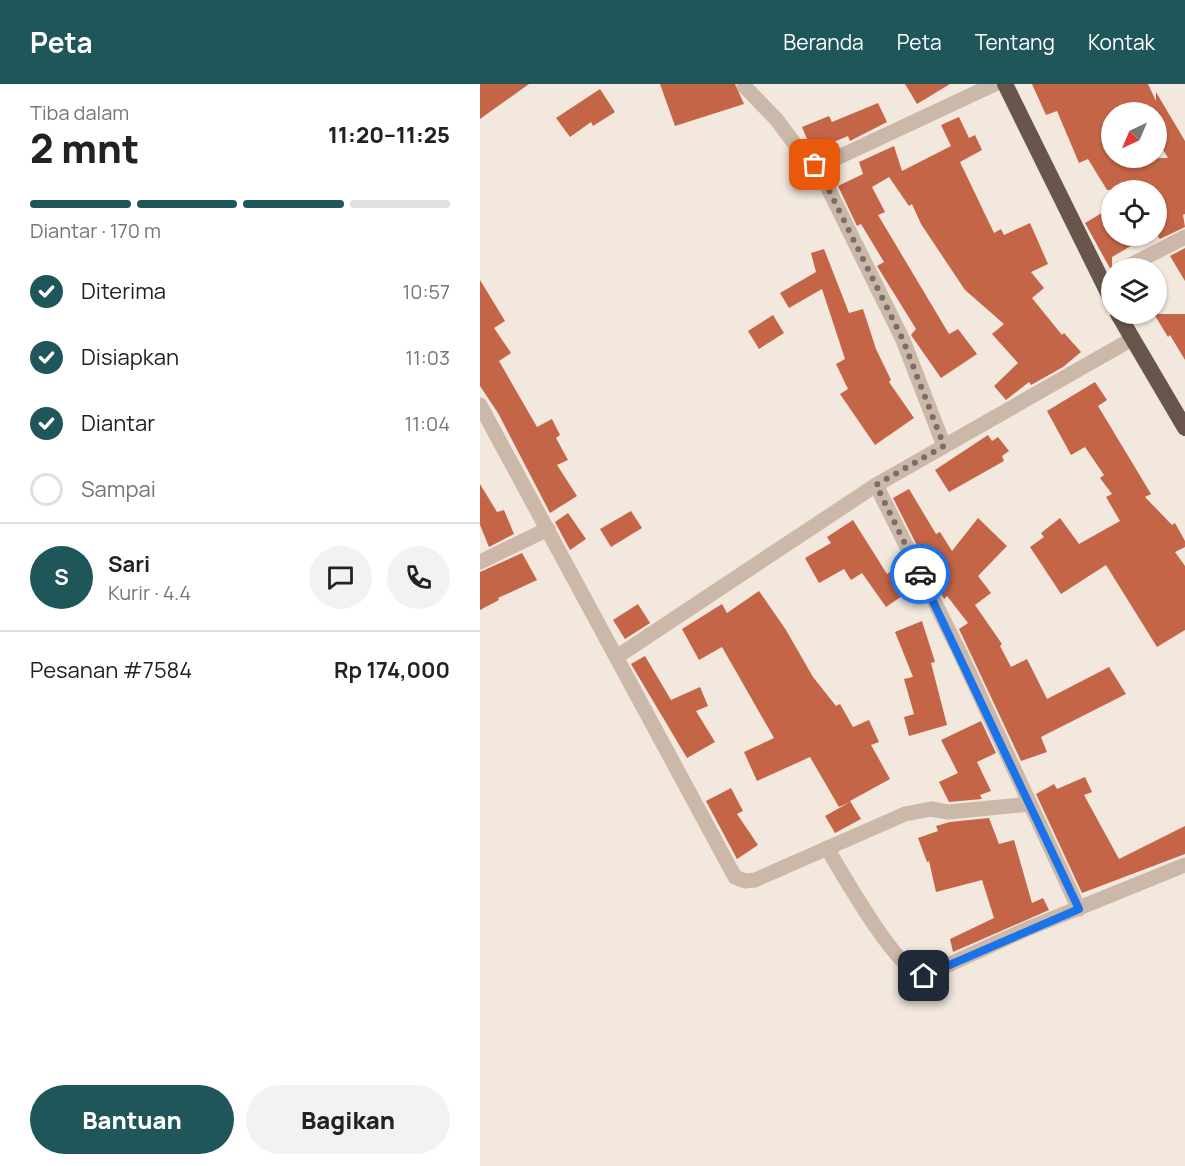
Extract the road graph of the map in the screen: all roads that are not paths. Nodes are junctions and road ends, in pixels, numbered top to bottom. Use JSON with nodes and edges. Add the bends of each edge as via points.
{"nodes":[{"id":1,"x":995,"y":84,"type":"edge"},
{"id":2,"x":1005,"y":84,"type":"edge"},
{"id":3,"x":744,"y":86,"type":"dead end"},
{"id":4,"x":822,"y":169,"type":"junction"},
{"id":5,"x":1185,"y":237,"type":"edge"},
{"id":6,"x":1144,"y":258,"type":"edge"},
{"id":7,"x":1101,"y":269,"type":"edge"},
{"id":8,"x":1124,"y":324,"type":"edge"},
{"id":9,"x":1132,"y":339,"type":"junction"},
{"id":10,"x":480,"y":405,"type":"edge"},
{"id":11,"x":1185,"y":428,"type":"edge"},
{"id":12,"x":944,"y":446,"type":"junction"},
{"id":13,"x":876,"y":485,"type":"junction"},
{"id":14,"x":548,"y":529,"type":"junction"},
{"id":15,"x":480,"y":562,"type":"edge"},
{"id":16,"x":618,"y":656,"type":"junction"},
{"id":17,"x":1030,"y":804,"type":"junction"},
{"id":18,"x":827,"y":848,"type":"junction"},
{"id":19,"x":1185,"y":865,"type":"edge"},
{"id":20,"x":1079,"y":909,"type":"junction"}],
"edges":[{"from":1,"to":4,"type":"street","via":[[826,163]]},
{"from":2,"to":7,"type":"highway"},
{"from":3,"to":4,"type":"street","via":[[799,150]]},
{"from":4,"to":12,"type":"street","via":[[821,174],[903,340]]},
{"from":5,"to":6,"type":"street"},
{"from":8,"to":9,"type":"highway"},
{"from":9,"to":11,"type":"highway"},
{"from":9,"to":12,"type":"street"},
{"from":10,"to":14,"type":"street"},
{"from":12,"to":13,"type":"street"},
{"from":13,"to":16,"type":"street"},
{"from":13,"to":17,"type":"street"},
{"from":14,"to":15,"type":"street"},
{"from":14,"to":16,"type":"street"},
{"from":16,"to":18,"type":"street","via":[[735,877],[755,880]]},
{"from":17,"to":18,"type":"street","via":[[948,812],[921,810]]},
{"from":17,"to":20,"type":"street"},
{"from":18,"to":20,"type":"street","via":[[864,910],[917,976]]},
{"from":19,"to":20,"type":"street"}]}
